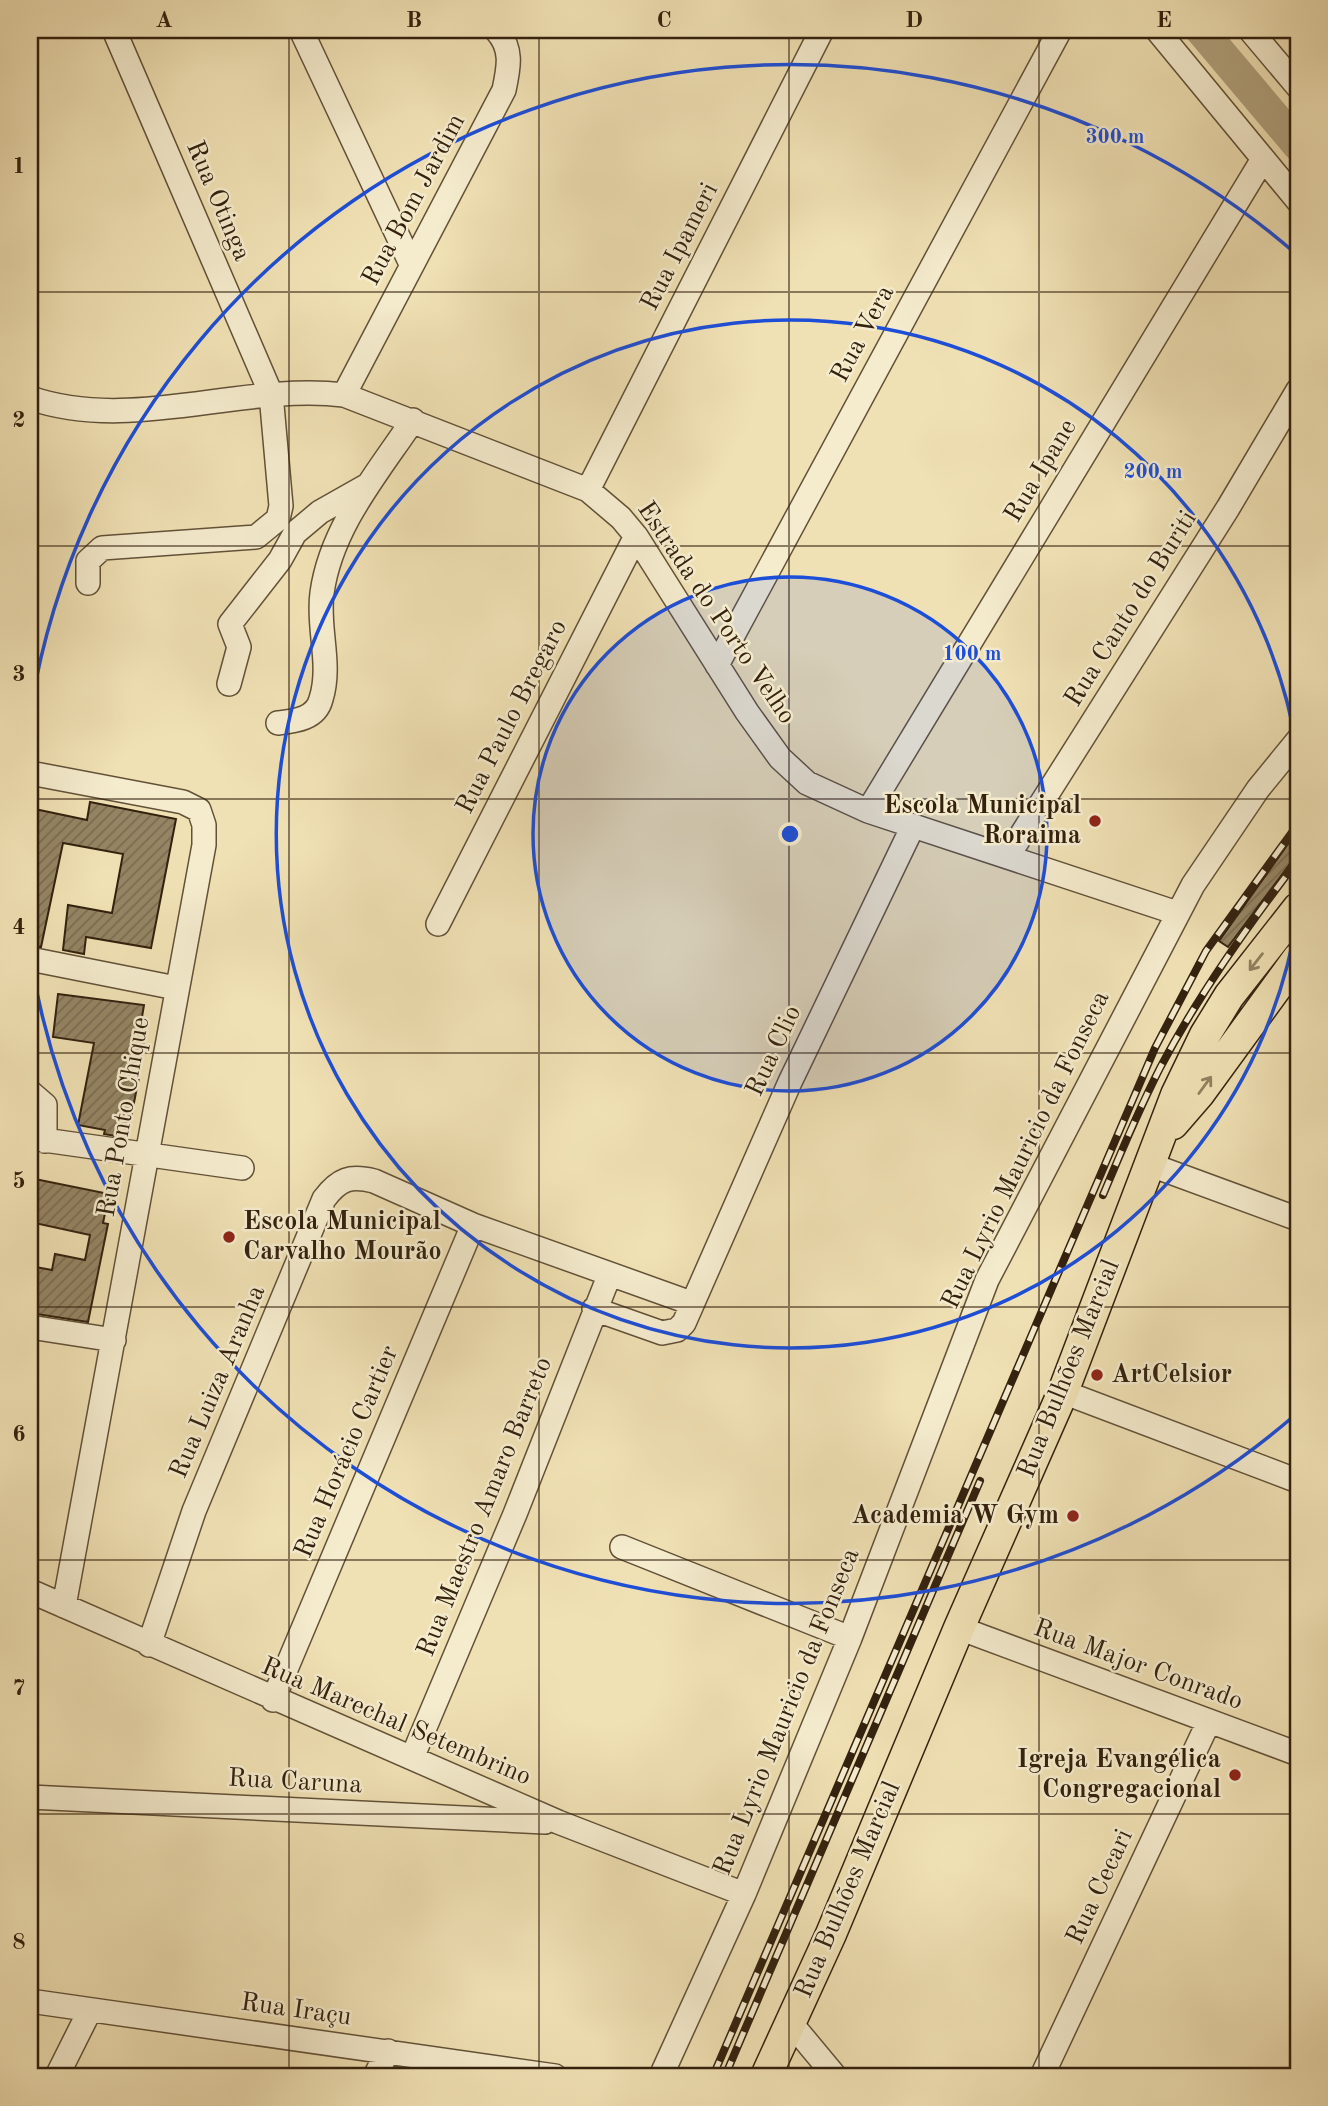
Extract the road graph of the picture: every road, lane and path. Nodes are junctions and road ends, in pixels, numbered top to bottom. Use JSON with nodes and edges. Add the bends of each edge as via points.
{"nodes":[{"id":1,"x":114,"y":30,"type":"edge"},
{"id":2,"x":307,"y":30,"type":"edge"},
{"id":3,"x":496,"y":30,"type":"edge"},
{"id":4,"x":822,"y":30,"type":"edge"},
{"id":5,"x":1060,"y":30,"type":"edge"},
{"id":6,"x":1157,"y":30,"type":"edge"},
{"id":7,"x":1250,"y":30,"type":"edge"},
{"id":8,"x":1298,"y":87,"type":"edge"},
{"id":9,"x":1263,"y":159,"type":"junction"},
{"id":10,"x":1298,"y":201,"type":"edge"},
{"id":11,"x":411,"y":264,"type":"junction"},
{"id":12,"x":1298,"y":390,"type":"edge"},
{"id":13,"x":271,"y":394,"type":"junction"},
{"id":14,"x":344,"y":395,"type":"junction"},
{"id":15,"x":30,"y":398,"type":"edge"},
{"id":16,"x":413,"y":420,"type":"junction"},
{"id":17,"x":372,"y":482,"type":"junction"},
{"id":18,"x":588,"y":490,"type":"junction"},
{"id":19,"x":636,"y":536,"type":"junction"},
{"id":20,"x":88,"y":583,"type":"dead end"},
{"id":21,"x":716,"y":665,"type":"junction"},
{"id":22,"x":229,"y":684,"type":"dead end"},
{"id":23,"x":278,"y":723,"type":"dead end"},
{"id":24,"x":1298,"y":740,"type":"edge"},
{"id":25,"x":30,"y":773,"type":"edge"},
{"id":26,"x":868,"y":811,"type":"junction"},
{"id":27,"x":913,"y":826,"type":"junction"},
{"id":28,"x":1008,"y":856,"type":"junction"},
{"id":29,"x":1298,"y":908,"type":"edge"},
{"id":30,"x":1177,"y":913,"type":"junction"},
{"id":31,"x":438,"y":924,"type":"dead end"},
{"id":32,"x":1298,"y":958,"type":"edge"},
{"id":33,"x":30,"y":959,"type":"edge"},
{"id":34,"x":176,"y":988,"type":"junction"},
{"id":35,"x":30,"y":1092,"type":"edge"},
{"id":36,"x":1161,"y":1137,"type":"junction"},
{"id":37,"x":38,"y":1140,"type":"edge"},
{"id":38,"x":145,"y":1156,"type":"junction"},
{"id":39,"x":1151,"y":1165,"type":"junction"},
{"id":40,"x":242,"y":1168,"type":"dead end"},
{"id":41,"x":1298,"y":1219,"type":"edge"},
{"id":42,"x":473,"y":1225,"type":"junction"},
{"id":43,"x":609,"y":1276,"type":"junction"},
{"id":44,"x":691,"y":1303,"type":"junction"},
{"id":45,"x":594,"y":1309,"type":"junction"},
{"id":46,"x":30,"y":1327,"type":"edge"},
{"id":47,"x":114,"y":1340,"type":"junction"},
{"id":48,"x":1063,"y":1392,"type":"junction"},
{"id":49,"x":1298,"y":1481,"type":"edge"},
{"id":50,"x":622,"y":1547,"type":"dead end"},
{"id":51,"x":30,"y":1591,"type":"edge"},
{"id":52,"x":64,"y":1606,"type":"junction"},
{"id":53,"x":958,"y":1629,"type":"junction"},
{"id":54,"x":850,"y":1638,"type":"junction"},
{"id":55,"x":149,"y":1645,"type":"junction"},
{"id":56,"x":273,"y":1700,"type":"junction"},
{"id":57,"x":1209,"y":1721,"type":"junction"},
{"id":58,"x":1298,"y":1754,"type":"edge"},
{"id":59,"x":411,"y":1758,"type":"junction"},
{"id":60,"x":458,"y":1779,"type":"junction"},
{"id":61,"x":30,"y":1797,"type":"edge"},
{"id":62,"x":444,"y":1817,"type":"junction"},
{"id":63,"x":558,"y":1822,"type":"junction"},
{"id":64,"x":744,"y":1894,"type":"junction"},
{"id":65,"x":30,"y":2001,"type":"edge"},
{"id":66,"x":90,"y":2010,"type":"junction"},
{"id":67,"x":790,"y":2022,"type":"junction"},
{"id":68,"x":388,"y":2051,"type":"junction"},
{"id":69,"x":57,"y":2076,"type":"edge"},
{"id":70,"x":375,"y":2076,"type":"edge"},
{"id":71,"x":555,"y":2076,"type":"edge"},
{"id":72,"x":661,"y":2076,"type":"edge"},
{"id":73,"x":766,"y":2076,"type":"edge"},
{"id":74,"x":835,"y":2076,"type":"edge"},
{"id":75,"x":1042,"y":2076,"type":"edge"}],
"edges":[{"from":1,"to":13,"type":"street","name":"Rua Otinga"},
{"from":2,"to":11,"type":"street"},
{"from":3,"to":11,"type":"street","name":"Rua Bom Jardim","via":[[505,39],[510,62],[504,90]]},
{"from":4,"to":18,"type":"street","name":"Rua Ipameri"},
{"from":5,"to":21,"type":"street","name":"Rua Vera"},
{"from":6,"to":9,"type":"street"},
{"from":7,"to":8,"type":"street"},
{"from":9,"to":10,"type":"street"},
{"from":9,"to":26,"type":"street","name":"Rua Ipane"},
{"from":11,"to":14,"type":"street","name":"Rua Bom Jardim"},
{"from":12,"to":28,"type":"street","name":"Rua Canto do Buriti"},
{"from":13,"to":14,"type":"street","name":"Estrada do Porto Velho"},
{"from":13,"to":15,"type":"street","name":"Estrada do Porto Velho","via":[[107,411],[78,410]]},
{"from":13,"to":20,"type":"street","name":"Rua Otinga","via":[[281,506],[269,529],[242,540],[102,548],[88,561]]},
{"from":14,"to":16,"type":"street","name":"Estrada do Porto Velho"},
{"from":16,"to":17,"type":"street"},
{"from":16,"to":18,"type":"street","name":"Estrada do Porto Velho"},
{"from":17,"to":22,"type":"street","via":[[320,512],[295,533],[230,625],[239,648]]},
{"from":17,"to":23,"type":"street","via":[[338,536],[322,595],[326,643],[321,701],[303,720]]},
{"from":18,"to":19,"type":"street","name":"Estrada do Porto Velho"},
{"from":19,"to":21,"type":"street","name":"Estrada do Porto Velho"},
{"from":19,"to":31,"type":"street","name":"Rua Paulo Bregaro"},
{"from":21,"to":26,"type":"street","name":"Estrada do Porto Velho","via":[[780,758],[807,783]]},
{"from":24,"to":30,"type":"street","name":"Rua Lyrio Mauricio da Fonseca","via":[[1213,851]]},
{"from":25,"to":34,"type":"street","name":"Rua Ponto Chique","via":[[183,802],[199,810],[204,845]]},
{"from":26,"to":27,"type":"street","name":"Estrada do Porto Velho"},
{"from":27,"to":28,"type":"street","name":"Estrada do Porto Velho"},
{"from":27,"to":44,"type":"street","name":"Rua Clio"},
{"from":28,"to":30,"type":"street","name":"Estrada do Porto Velho"},
{"from":29,"to":36,"type":"main road","name":"Rua Bulhões Marcial","one_way":true,"via":[[1229,996],[1205,1035]]},
{"from":30,"to":54,"type":"street","name":"Rua Lyrio Mauricio da Fonseca","via":[[988,1280]]},
{"from":36,"to":32,"type":"main road","one_way":true,"via":[[1199,1094]]},
{"from":33,"to":34,"type":"street"},
{"from":34,"to":38,"type":"street","name":"Rua Ponto Chique"},
{"from":35,"to":37,"type":"street","via":[[45,1105]]},
{"from":36,"to":39,"type":"main road","name":"Rua Bulhões Marcial"},
{"from":37,"to":38,"type":"street"},
{"from":38,"to":40,"type":"street"},
{"from":38,"to":47,"type":"street","name":"Rua Ponto Chique"},
{"from":39,"to":41,"type":"street"},
{"from":39,"to":48,"type":"main road","name":"Rua Bulhões Marcial"},
{"from":42,"to":43,"type":"street"},
{"from":42,"to":55,"type":"street","name":"Rua Luiza Aranha","via":[[358,1177],[345,1178],[324,1199],[194,1511]]},
{"from":42,"to":56,"type":"street","name":"Rua Horácio Cartier"},
{"from":43,"to":44,"type":"street"},
{"from":43,"to":45,"type":"street","name":"Rua Maestro Amaro Barreto"},
{"from":44,"to":45,"type":"street","name":"Rua Clio","via":[[684,1323],[668,1333]]},
{"from":45,"to":59,"type":"street","name":"Rua Maestro Amaro Barreto","via":[[515,1514]]},
{"from":46,"to":47,"type":"street"},
{"from":47,"to":52,"type":"street","name":"Rua Ponto Chique"},
{"from":48,"to":49,"type":"street"},
{"from":48,"to":53,"type":"main road","name":"Rua Bulhões Marcial"},
{"from":50,"to":54,"type":"street"},
{"from":51,"to":52,"type":"street","name":"Rua Marechal Setembrino"},
{"from":52,"to":55,"type":"street","name":"Rua Marechal Setembrino"},
{"from":53,"to":57,"type":"street","name":"Rua Major Conrado"},
{"from":53,"to":67,"type":"main road","name":"Rua Bulhões Marcial"},
{"from":54,"to":64,"type":"street","name":"Rua Lyrio Mauricio da Fonseca"},
{"from":55,"to":56,"type":"street","name":"Rua Marechal Setembrino"},
{"from":56,"to":59,"type":"street","name":"Rua Marechal Setembrino"},
{"from":57,"to":58,"type":"street","name":"Rua Major Conrado"},
{"from":57,"to":75,"type":"street","name":"Rua Cecari"},
{"from":59,"to":60,"type":"street","name":"Rua Marechal Setembrino"},
{"from":60,"to":62,"type":"street","via":[[458,1800]]},
{"from":60,"to":63,"type":"street","name":"Rua Marechal Setembrino"},
{"from":61,"to":62,"type":"street","name":"Rua Caruna"},
{"from":62,"to":63,"type":"street","name":"Rua Caruna"},
{"from":63,"to":64,"type":"street","name":"Rua Marechal Setembrino"},
{"from":64,"to":72,"type":"street","name":"Rua Lyrio Mauricio da Fonseca"},
{"from":65,"to":66,"type":"street","name":"Rua Iraçu"},
{"from":66,"to":68,"type":"street","name":"Rua Iraçu"},
{"from":66,"to":69,"type":"street"},
{"from":67,"to":73,"type":"main road","name":"Rua Bulhões Marcial"},
{"from":67,"to":74,"type":"street"},
{"from":68,"to":70,"type":"street"},
{"from":68,"to":71,"type":"street","name":"Rua Iraçu"}]}
